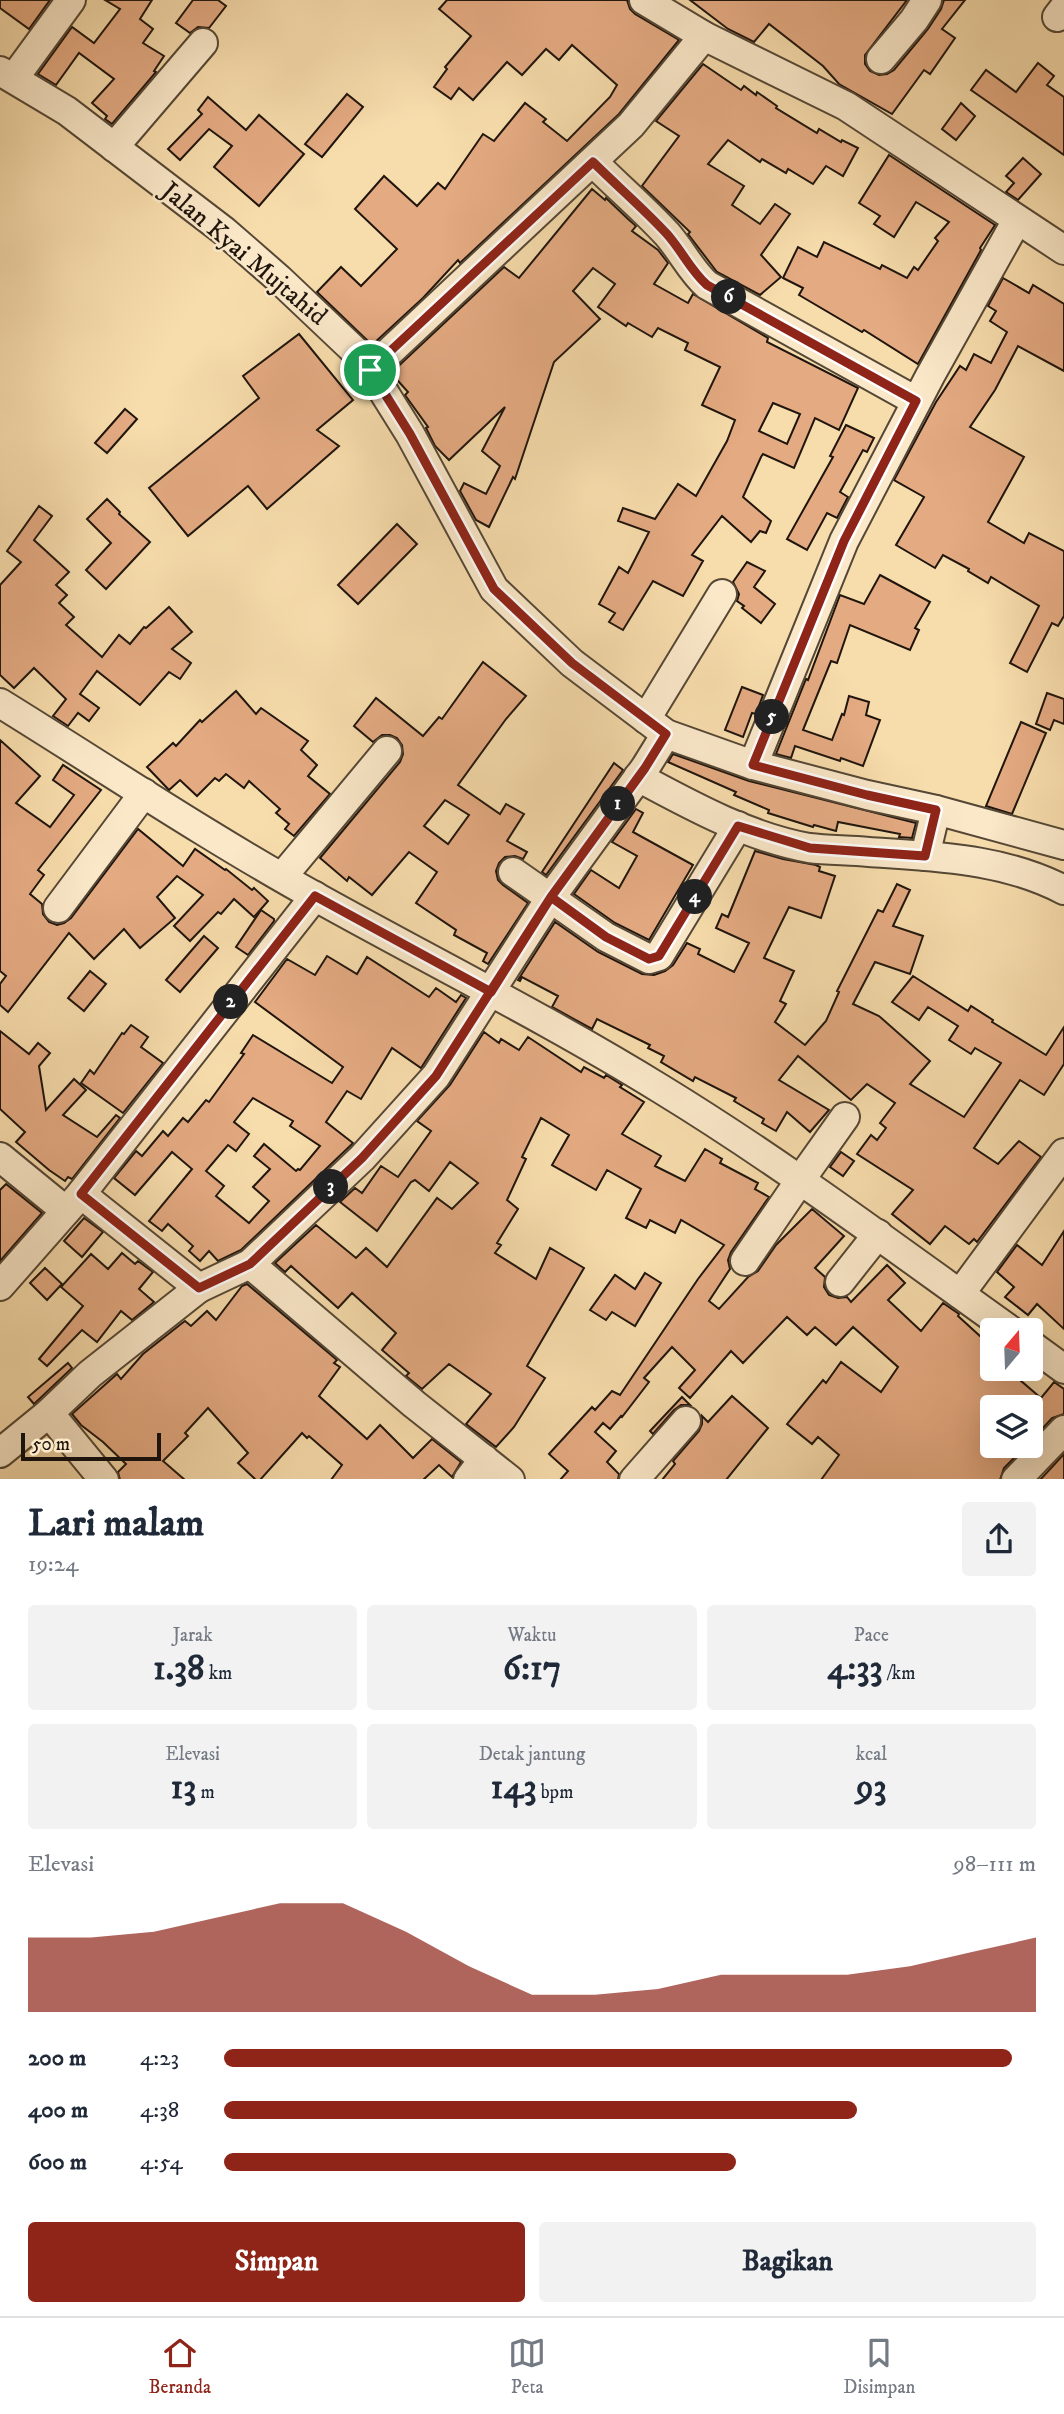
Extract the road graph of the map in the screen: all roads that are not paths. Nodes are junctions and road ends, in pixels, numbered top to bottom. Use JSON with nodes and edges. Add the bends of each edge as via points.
{"nodes":[{"id":1,"x":71,"y":0,"type":"edge"},
{"id":2,"x":644,"y":0,"type":"edge"},
{"id":3,"x":927,"y":0,"type":"edge"},
{"id":4,"x":704,"y":36,"type":"junction"},
{"id":5,"x":203,"y":43,"type":"dead end"},
{"id":6,"x":881,"y":60,"type":"dead end"},
{"id":7,"x":7,"y":74,"type":"edge"},
{"id":8,"x":114,"y":147,"type":"junction"},
{"id":9,"x":593,"y":162,"type":"junction"},
{"id":10,"x":1017,"y":220,"type":"junction"},
{"id":11,"x":1064,"y":250,"type":"edge"},
{"id":12,"x":370,"y":370,"type":"junction"},
{"id":13,"x":916,"y":401,"type":"junction"},
{"id":14,"x":722,"y":594,"type":"dead end"},
{"id":15,"x":0,"y":703,"type":"edge"},
{"id":16,"x":651,"y":749,"type":"junction"},
{"id":17,"x":387,"y":751,"type":"dead end"},
{"id":18,"x":753,"y":765,"type":"junction"},
{"id":19,"x":144,"y":793,"type":"junction"},
{"id":20,"x":738,"y":826,"type":"junction"},
{"id":21,"x":931,"y":833,"type":"junction"},
{"id":22,"x":1064,"y":845,"type":"edge"},
{"id":23,"x":513,"y":872,"type":"dead end"},
{"id":24,"x":282,"y":877,"type":"junction"},
{"id":25,"x":1062,"y":884,"type":"edge"},
{"id":26,"x":315,"y":896,"type":"junction"},
{"id":27,"x":551,"y":897,"type":"junction"},
{"id":28,"x":58,"y":908,"type":"dead end"},
{"id":29,"x":491,"y":992,"type":"junction"},
{"id":30,"x":845,"y":1117,"type":"dead end"},
{"id":31,"x":1064,"y":1153,"type":"edge"},
{"id":32,"x":0,"y":1157,"type":"edge"},
{"id":33,"x":801,"y":1179,"type":"junction"},
{"id":34,"x":73,"y":1202,"type":"junction"},
{"id":35,"x":878,"y":1234,"type":"junction"},
{"id":36,"x":745,"y":1261,"type":"dead end"},
{"id":37,"x":250,"y":1264,"type":"junction"},
{"id":38,"x":839,"y":1282,"type":"dead end"},
{"id":39,"x":0,"y":1286,"type":"edge"},
{"id":40,"x":199,"y":1288,"type":"junction"},
{"id":41,"x":960,"y":1294,"type":"junction"},
{"id":42,"x":993,"y":1318,"type":"edge"},
{"id":43,"x":1043,"y":1351,"type":"edge"},
{"id":44,"x":1061,"y":1360,"type":"edge"},
{"id":45,"x":38,"y":1421,"type":"junction"},
{"id":46,"x":686,"y":1421,"type":"dead end"},
{"id":47,"x":1064,"y":1430,"type":"edge"},
{"id":48,"x":1,"y":1452,"type":"edge"},
{"id":49,"x":476,"y":1469,"type":"edge"},
{"id":50,"x":104,"y":1479,"type":"edge"},
{"id":51,"x":510,"y":1479,"type":"edge"},
{"id":52,"x":634,"y":1479,"type":"edge"},
{"id":53,"x":1016,"y":1479,"type":"edge"}],
"edges":[{"from":1,"to":7,"type":"street"},
{"from":2,"to":4,"type":"street"},
{"from":3,"to":6,"type":"street"},
{"from":4,"to":9,"type":"street","via":[[631,125]]},
{"from":4,"to":10,"type":"street","via":[[846,106]]},
{"from":5,"to":8,"type":"street"},
{"from":7,"to":8,"type":"street","name":"Jalan Kyai Mujtahid"},
{"from":8,"to":12,"type":"street","name":"Jalan Kyai Mujtahid","via":[[224,231]]},
{"from":9,"to":12,"type":"street"},
{"from":9,"to":13,"type":"street","via":[[667,234],[707,285]]},
{"from":10,"to":11,"type":"street"},
{"from":10,"to":13,"type":"street"},
{"from":12,"to":16,"type":"street","name":"Jalan Kyai Mujtahid","via":[[494,589],[572,663]]},
{"from":13,"to":18,"type":"street","via":[[844,541]]},
{"from":14,"to":16,"type":"street"},
{"from":15,"to":19,"type":"street"},
{"from":16,"to":18,"type":"street","name":"Jalan Kyai Mujtahid"},
{"from":16,"to":20,"type":"street","via":[[700,810]]},
{"from":16,"to":27,"type":"street"},
{"from":17,"to":24,"type":"street"},
{"from":18,"to":21,"type":"street","name":"Jalan Kyai Mujtahid","via":[[867,795]]},
{"from":19,"to":24,"type":"street"},
{"from":19,"to":28,"type":"street"},
{"from":20,"to":21,"type":"street","via":[[810,848]]},
{"from":20,"to":27,"type":"street","via":[[655,958],[606,937]]},
{"from":21,"to":22,"type":"street","name":"Jalan Kyai Mujtahid"},
{"from":21,"to":25,"type":"street","via":[[960,859]]},
{"from":23,"to":27,"type":"street"},
{"from":24,"to":26,"type":"street"},
{"from":26,"to":29,"type":"street"},
{"from":26,"to":34,"type":"street"},
{"from":27,"to":29,"type":"street"},
{"from":29,"to":33,"type":"street","via":[[631,1070]]},
{"from":29,"to":37,"type":"street","via":[[436,1076],[362,1158]]},
{"from":30,"to":33,"type":"street"},
{"from":31,"to":41,"type":"street"},
{"from":32,"to":34,"type":"street"},
{"from":33,"to":35,"type":"street"},
{"from":33,"to":36,"type":"street"},
{"from":34,"to":39,"type":"street"},
{"from":34,"to":40,"type":"street"},
{"from":35,"to":38,"type":"street"},
{"from":35,"to":41,"type":"street"},
{"from":37,"to":40,"type":"street"},
{"from":37,"to":49,"type":"street","via":[[414,1404]]},
{"from":40,"to":45,"type":"street"},
{"from":41,"to":42,"type":"street"},
{"from":43,"to":44,"type":"street"},
{"from":45,"to":48,"type":"street"},
{"from":45,"to":50,"type":"street"},
{"from":46,"to":52,"type":"street"},
{"from":47,"to":53,"type":"street"},
{"from":49,"to":51,"type":"street"}]}
